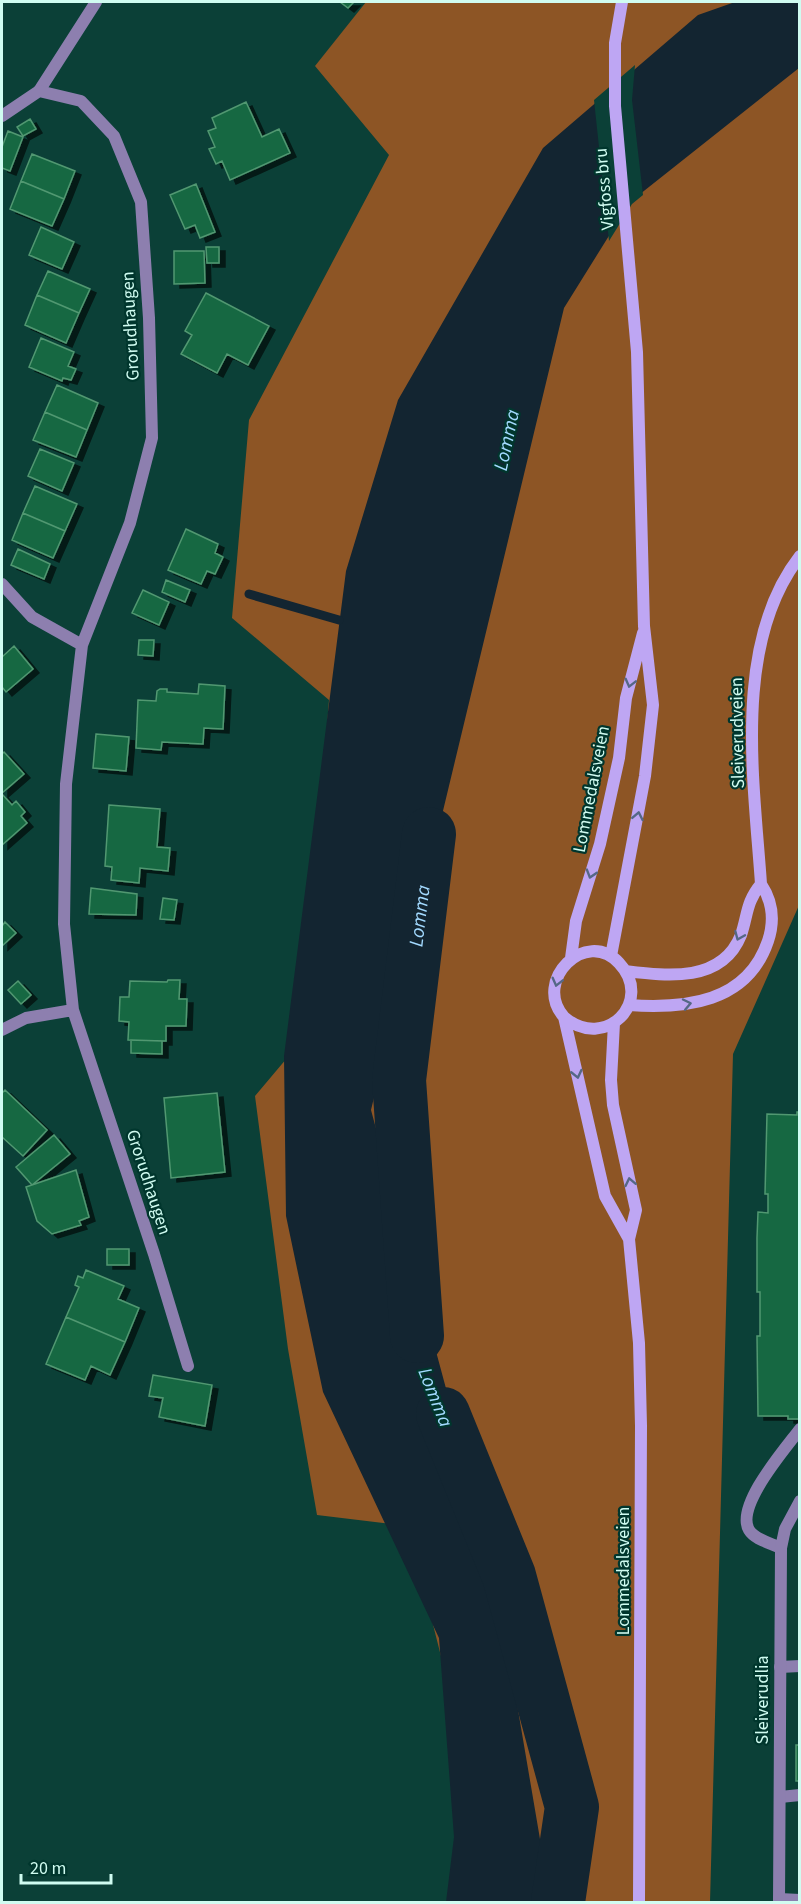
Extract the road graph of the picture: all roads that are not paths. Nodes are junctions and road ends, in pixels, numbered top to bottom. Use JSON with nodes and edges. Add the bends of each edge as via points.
{"nodes":[{"id":1,"x":96,"y":2,"type":"edge"},
{"id":2,"x":622,"y":2,"type":"edge"},
{"id":3,"x":39,"y":91,"type":"junction"},
{"id":4,"x":2,"y":116,"type":"edge"},
{"id":5,"x":637,"y":352,"type":"joint"},
{"id":6,"x":800,"y":556,"type":"edge"},
{"id":7,"x":2,"y":584,"type":"edge"},
{"id":8,"x":644,"y":626,"type":"junction"},
{"id":9,"x":82,"y":645,"type":"junction"},
{"id":10,"x":761,"y":884,"type":"junction"},
{"id":11,"x":611,"y":956,"type":"junction"},
{"id":12,"x":571,"y":958,"type":"junction"},
{"id":13,"x":626,"y":971,"type":"junction"},
{"id":14,"x":629,"y":1005,"type":"junction"},
{"id":15,"x":74,"y":1010,"type":"junction"},
{"id":16,"x":564,"y":1017,"type":"junction"},
{"id":17,"x":614,"y":1023,"type":"junction"},
{"id":18,"x":2,"y":1030,"type":"edge"},
{"id":19,"x":629,"y":1239,"type":"junction"},
{"id":20,"x":188,"y":1366,"type":"dead end"},
{"id":21,"x":800,"y":1430,"type":"edge"},
{"id":22,"x":800,"y":1501,"type":"edge"},
{"id":23,"x":781,"y":1548,"type":"junction"},
{"id":24,"x":800,"y":1666,"type":"edge"},
{"id":25,"x":780,"y":1667,"type":"junction"},
{"id":26,"x":800,"y":1795,"type":"edge"},
{"id":27,"x":780,"y":1797,"type":"junction"},
{"id":28,"x":800,"y":1900,"type":"edge"},
{"id":29,"x":779,"y":1901,"type":"edge"},
{"id":30,"x":639,"y":1902,"type":"edge"}],
"edges":[{"from":1,"to":3,"type":"street"},
{"from":2,"to":5,"type":"main road","name":"Vigfoss bru","via":[[615,106]]},
{"from":3,"to":4,"type":"street"},
{"from":3,"to":9,"type":"street","name":"Grorudhaugen","via":[[81,101],[114,136],[141,202],[152,438],[130,523]]},
{"from":5,"to":8,"type":"main road","name":"Lommedalsveien"},
{"from":6,"to":10,"type":"main road","name":"Sleiverudveien","via":[[791,567],[762,632],[752,680]]},
{"from":7,"to":9,"type":"street","via":[[32,617]]},
{"from":11,"to":8,"type":"main road","name":"Lommedalsveien","one_way":true,"via":[[645,776],[653,705]]},
{"from":8,"to":12,"type":"main road","name":"Lommedalsveien","one_way":true,"via":[[626,698],[619,758],[600,844],[576,921]]},
{"from":9,"to":15,"type":"street","name":"Grorudhaugen","via":[[66,784],[64,924]]},
{"from":10,"to":13,"type":"main road","one_way":true,"via":[[750,896],[736,944],[712,967],[701,973],[672,976]]},
{"from":14,"to":10,"type":"main road","name":"Sleiverudveien","one_way":true,"via":[[686,1006],[729,991],[743,981],[763,955],[769,937],[772,908]]},
{"from":11,"to":12,"type":"main road","via":[[591,952]]},
{"from":11,"to":13,"type":"main road"},
{"from":12,"to":16,"type":"main road","one_way":true,"via":[[560,970],[554,986],[556,1004]]},
{"from":13,"to":14,"type":"main road","via":[[631,989]]},
{"from":14,"to":17,"type":"main road"},
{"from":15,"to":18,"type":"street","via":[[26,1018]]},
{"from":15,"to":20,"type":"street","name":"Grorudhaugen"},
{"from":16,"to":17,"type":"main road","via":[[579,1027],[593,1029]]},
{"from":16,"to":19,"type":"main road","name":"Lommedalsveien","one_way":true,"via":[[605,1196]]},
{"from":19,"to":17,"type":"main road","name":"Lommedalsveien","one_way":true,"via":[[636,1210],[613,1105]]},
{"from":19,"to":30,"type":"main road","name":"Lommedalsveien","via":[[639,1343],[641,1426]]},
{"from":21,"to":23,"type":"street","via":[[761,1483],[746,1514],[749,1531]]},
{"from":22,"to":23,"type":"street","name":"Sleiverudlia","via":[[785,1529]]},
{"from":23,"to":25,"type":"street","name":"Sleiverudlia"},
{"from":24,"to":25,"type":"street"},
{"from":25,"to":27,"type":"street","name":"Sleiverudlia"},
{"from":26,"to":27,"type":"street"},
{"from":27,"to":29,"type":"street","name":"Sleiverudlia"},
{"from":28,"to":29,"type":"street"}]}
